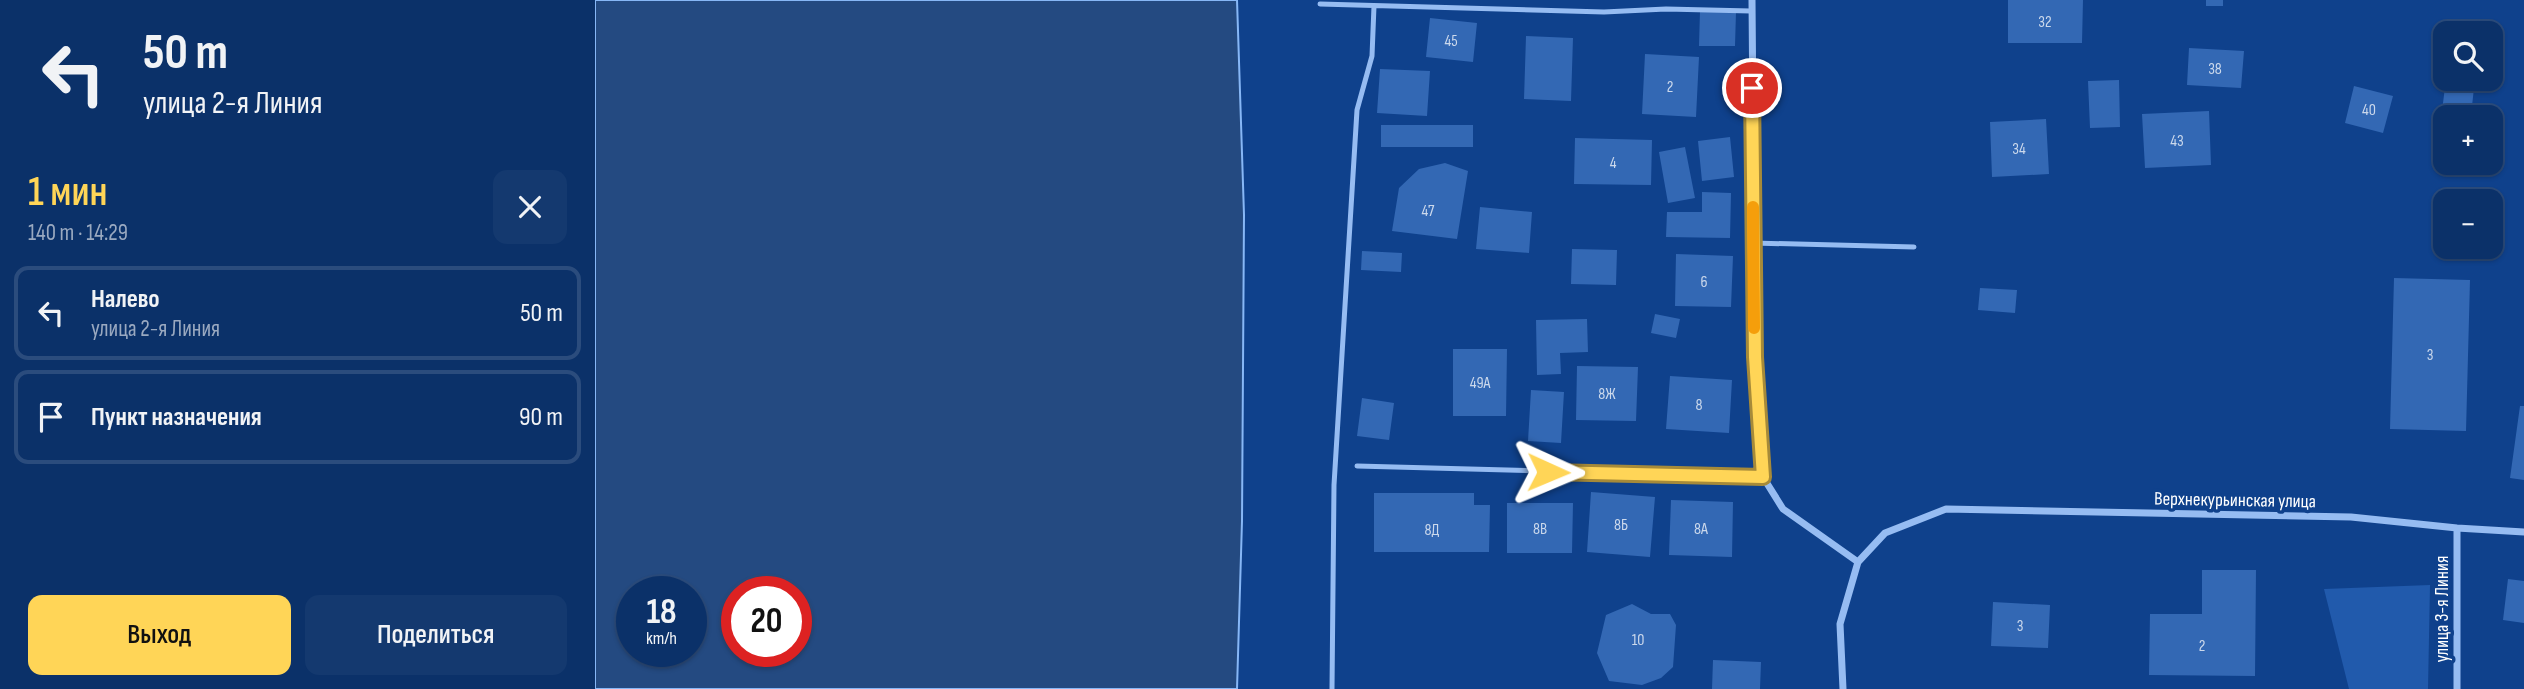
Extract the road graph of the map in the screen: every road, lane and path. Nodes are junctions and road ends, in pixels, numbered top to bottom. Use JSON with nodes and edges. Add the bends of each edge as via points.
{"nodes":[{"id":1,"x":1499,"y":0,"type":"edge"},
{"id":2,"x":1752,"y":0,"type":"edge"},
{"id":3,"x":1320,"y":4,"type":"dead end"},
{"id":4,"x":1374,"y":6,"type":"junction"},
{"id":5,"x":1499,"y":9,"type":"junction"},
{"id":6,"x":1751,"y":11,"type":"junction"},
{"id":7,"x":1753,"y":243,"type":"junction"},
{"id":8,"x":1915,"y":247,"type":"dead end"},
{"id":9,"x":1357,"y":466,"type":"dead end"},
{"id":10,"x":1763,"y":477,"type":"junction"},
{"id":11,"x":2457,"y":528,"type":"junction"},
{"id":12,"x":2524,"y":533,"type":"edge"},
{"id":13,"x":1858,"y":562,"type":"junction"},
{"id":14,"x":1332,"y":689,"type":"edge"},
{"id":15,"x":1843,"y":689,"type":"edge"},
{"id":16,"x":2457,"y":689,"type":"edge"}],
"edges":[{"from":1,"to":5,"type":"lane"},
{"from":2,"to":6,"type":"street"},
{"from":3,"to":4,"type":"lane"},
{"from":4,"to":5,"type":"lane"},
{"from":4,"to":14,"type":"lane","via":[[1372,56],[1357,110],[1355,138],[1334,485]]},
{"from":5,"to":6,"type":"lane"},
{"from":6,"to":7,"type":"street"},
{"from":7,"to":8,"type":"lane"},
{"from":7,"to":10,"type":"street"},
{"from":9,"to":10,"type":"lane"},
{"from":10,"to":13,"type":"street","via":[[1783,509]]},
{"from":11,"to":12,"type":"street","name":"Верхнекурьинская улица"},
{"from":11,"to":13,"type":"street","name":"Верхнекурьинская улица","via":[[2351,517],[1946,509],[1885,533]]},
{"from":11,"to":16,"type":"street","name":"улица 3-я Линия"},
{"from":13,"to":15,"type":"street","via":[[1840,625]]}]}
